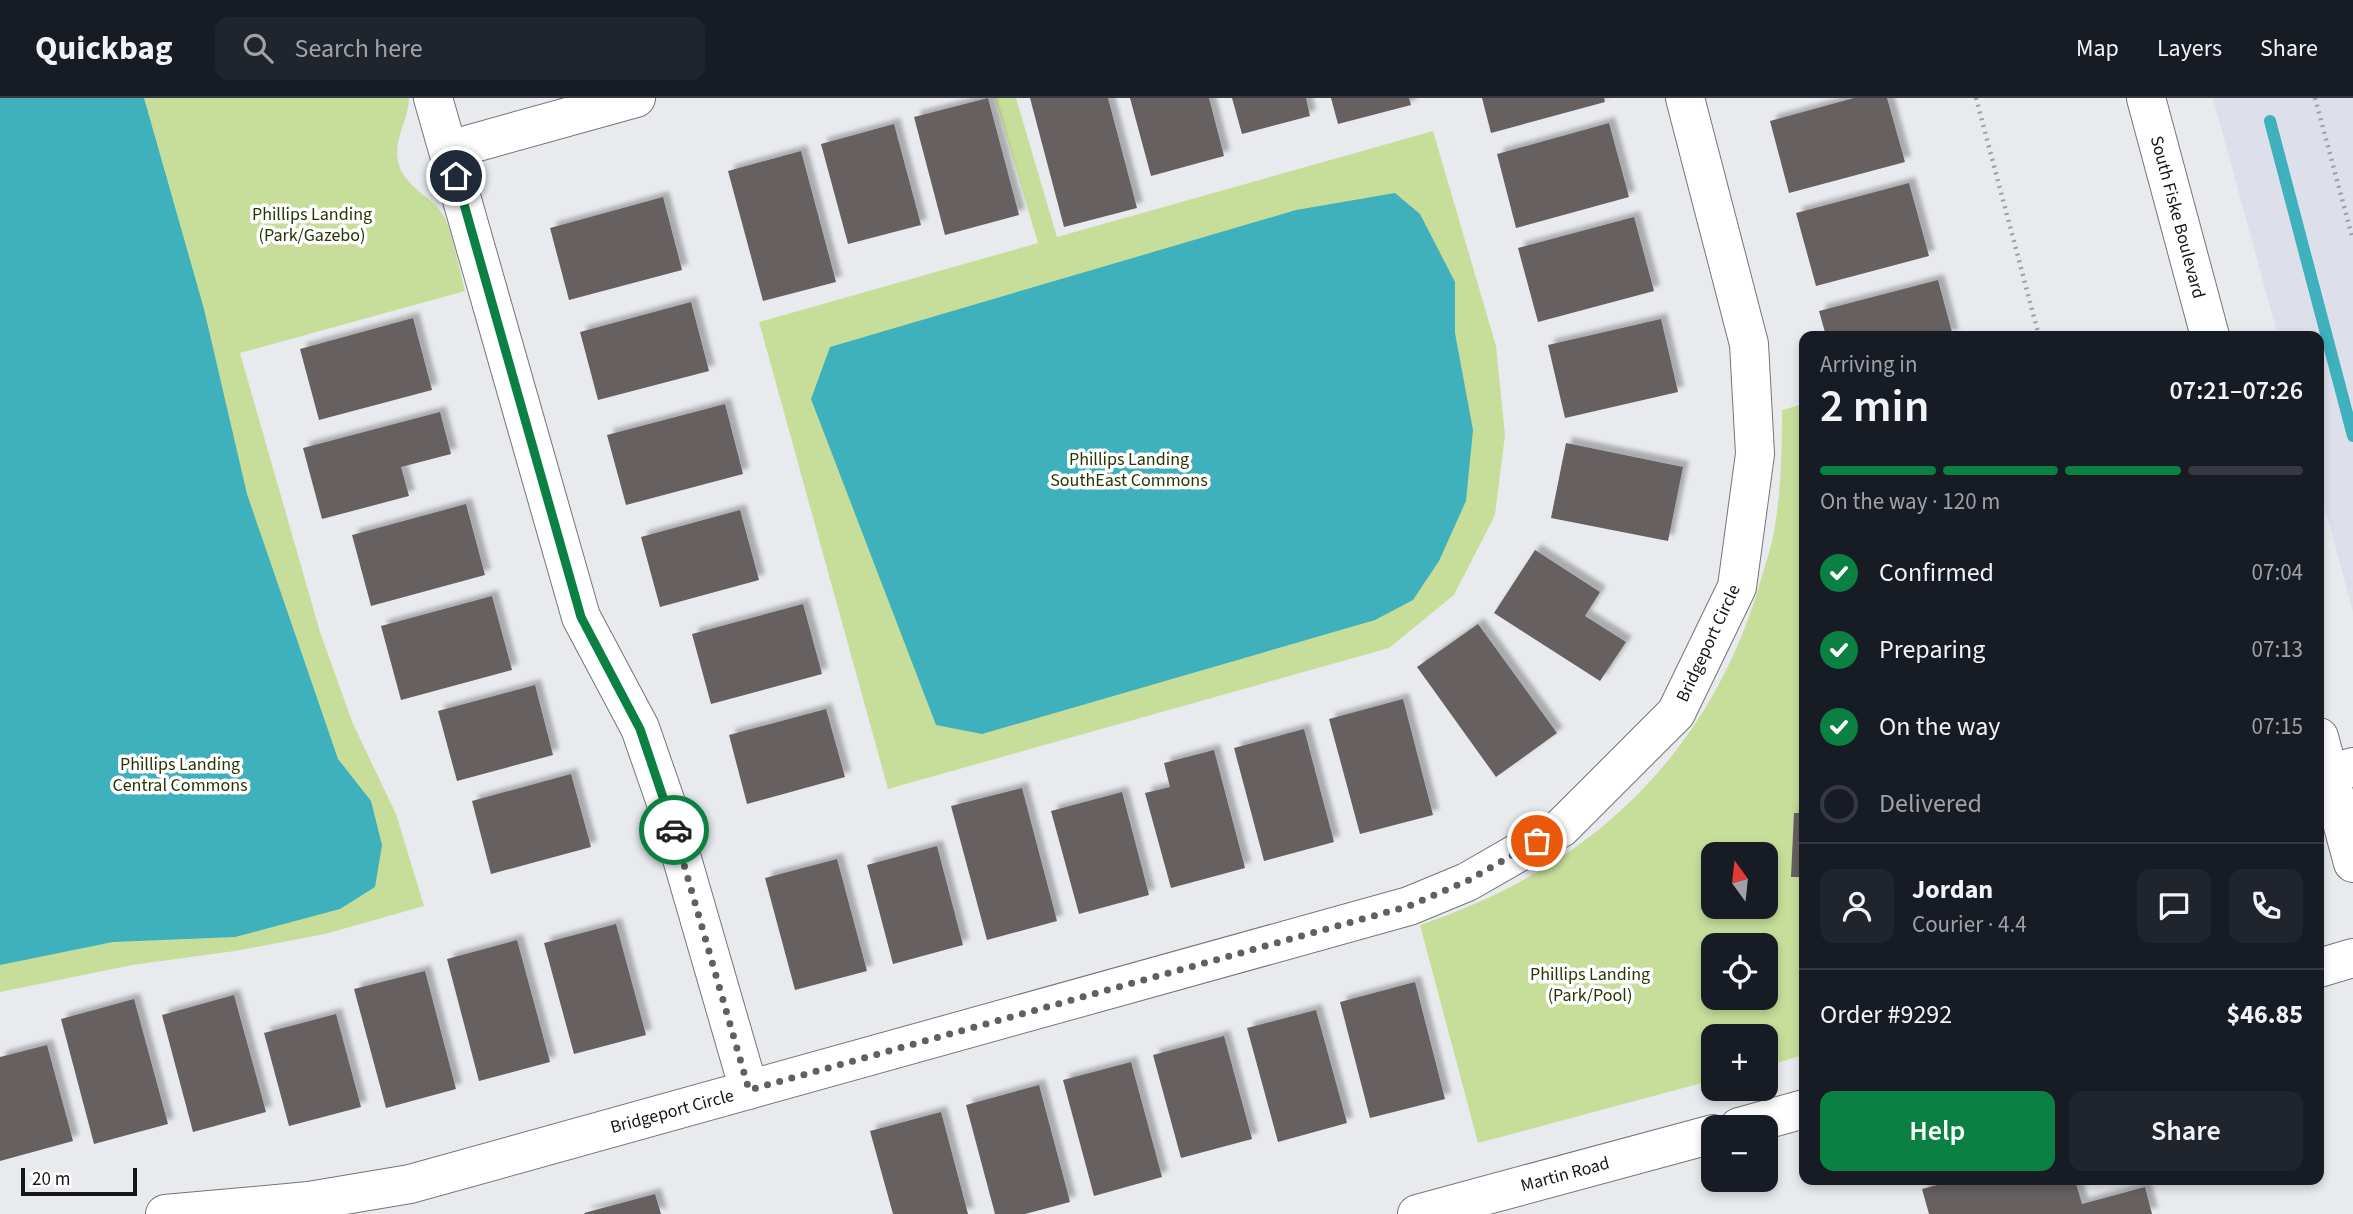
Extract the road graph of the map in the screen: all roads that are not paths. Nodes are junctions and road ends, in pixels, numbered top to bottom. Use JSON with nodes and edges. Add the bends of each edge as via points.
{"nodes":[{"id":1,"x":433,"y":98,"type":"edge"},
{"id":2,"x":636,"y":98,"type":"edge"},
{"id":3,"x":1685,"y":98,"type":"edge"},
{"id":4,"x":2146,"y":98,"type":"edge"},
{"id":5,"x":449,"y":150,"type":"junction"},
{"id":6,"x":2209,"y":331,"type":"edge"},
{"id":7,"x":2324,"y":745,"type":"edge"},
{"id":8,"x":2341,"y":771,"type":"edge"},
{"id":9,"x":2353,"y":863,"type":"edge"},
{"id":10,"x":2353,"y":958,"type":"edge"},
{"id":11,"x":2324,"y":967,"type":"edge"},
{"id":12,"x":749,"y":1090,"type":"junction"},
{"id":13,"x":1799,"y":1110,"type":"edge"},
{"id":14,"x":1778,"y":1116,"type":"edge"},
{"id":15,"x":1701,"y":1137,"type":"edge"},
{"id":16,"x":165,"y":1214,"type":"edge"},
{"id":17,"x":1418,"y":1214,"type":"edge"}],
"edges":[{"from":1,"to":5,"type":"street"},
{"from":2,"to":5,"type":"street"},
{"from":3,"to":12,"type":"street","name":"Bridgeport Circle","via":[[1749,344],[1755,454],[1737,587],[1676,713],[1561,828],[1467,881],[1409,906]]},
{"from":4,"to":6,"type":"street","name":"South Fiske Boulevard"},
{"from":5,"to":12,"type":"street","via":[[581,617],[640,729]]},
{"from":7,"to":8,"type":"street"},
{"from":8,"to":9,"type":"street"},
{"from":10,"to":11,"type":"street"},
{"from":12,"to":16,"type":"street","name":"Bridgeport Circle","via":[[410,1184],[309,1201]]},
{"from":13,"to":14,"type":"street"},
{"from":15,"to":17,"type":"street","name":"Martin Road"}]}
